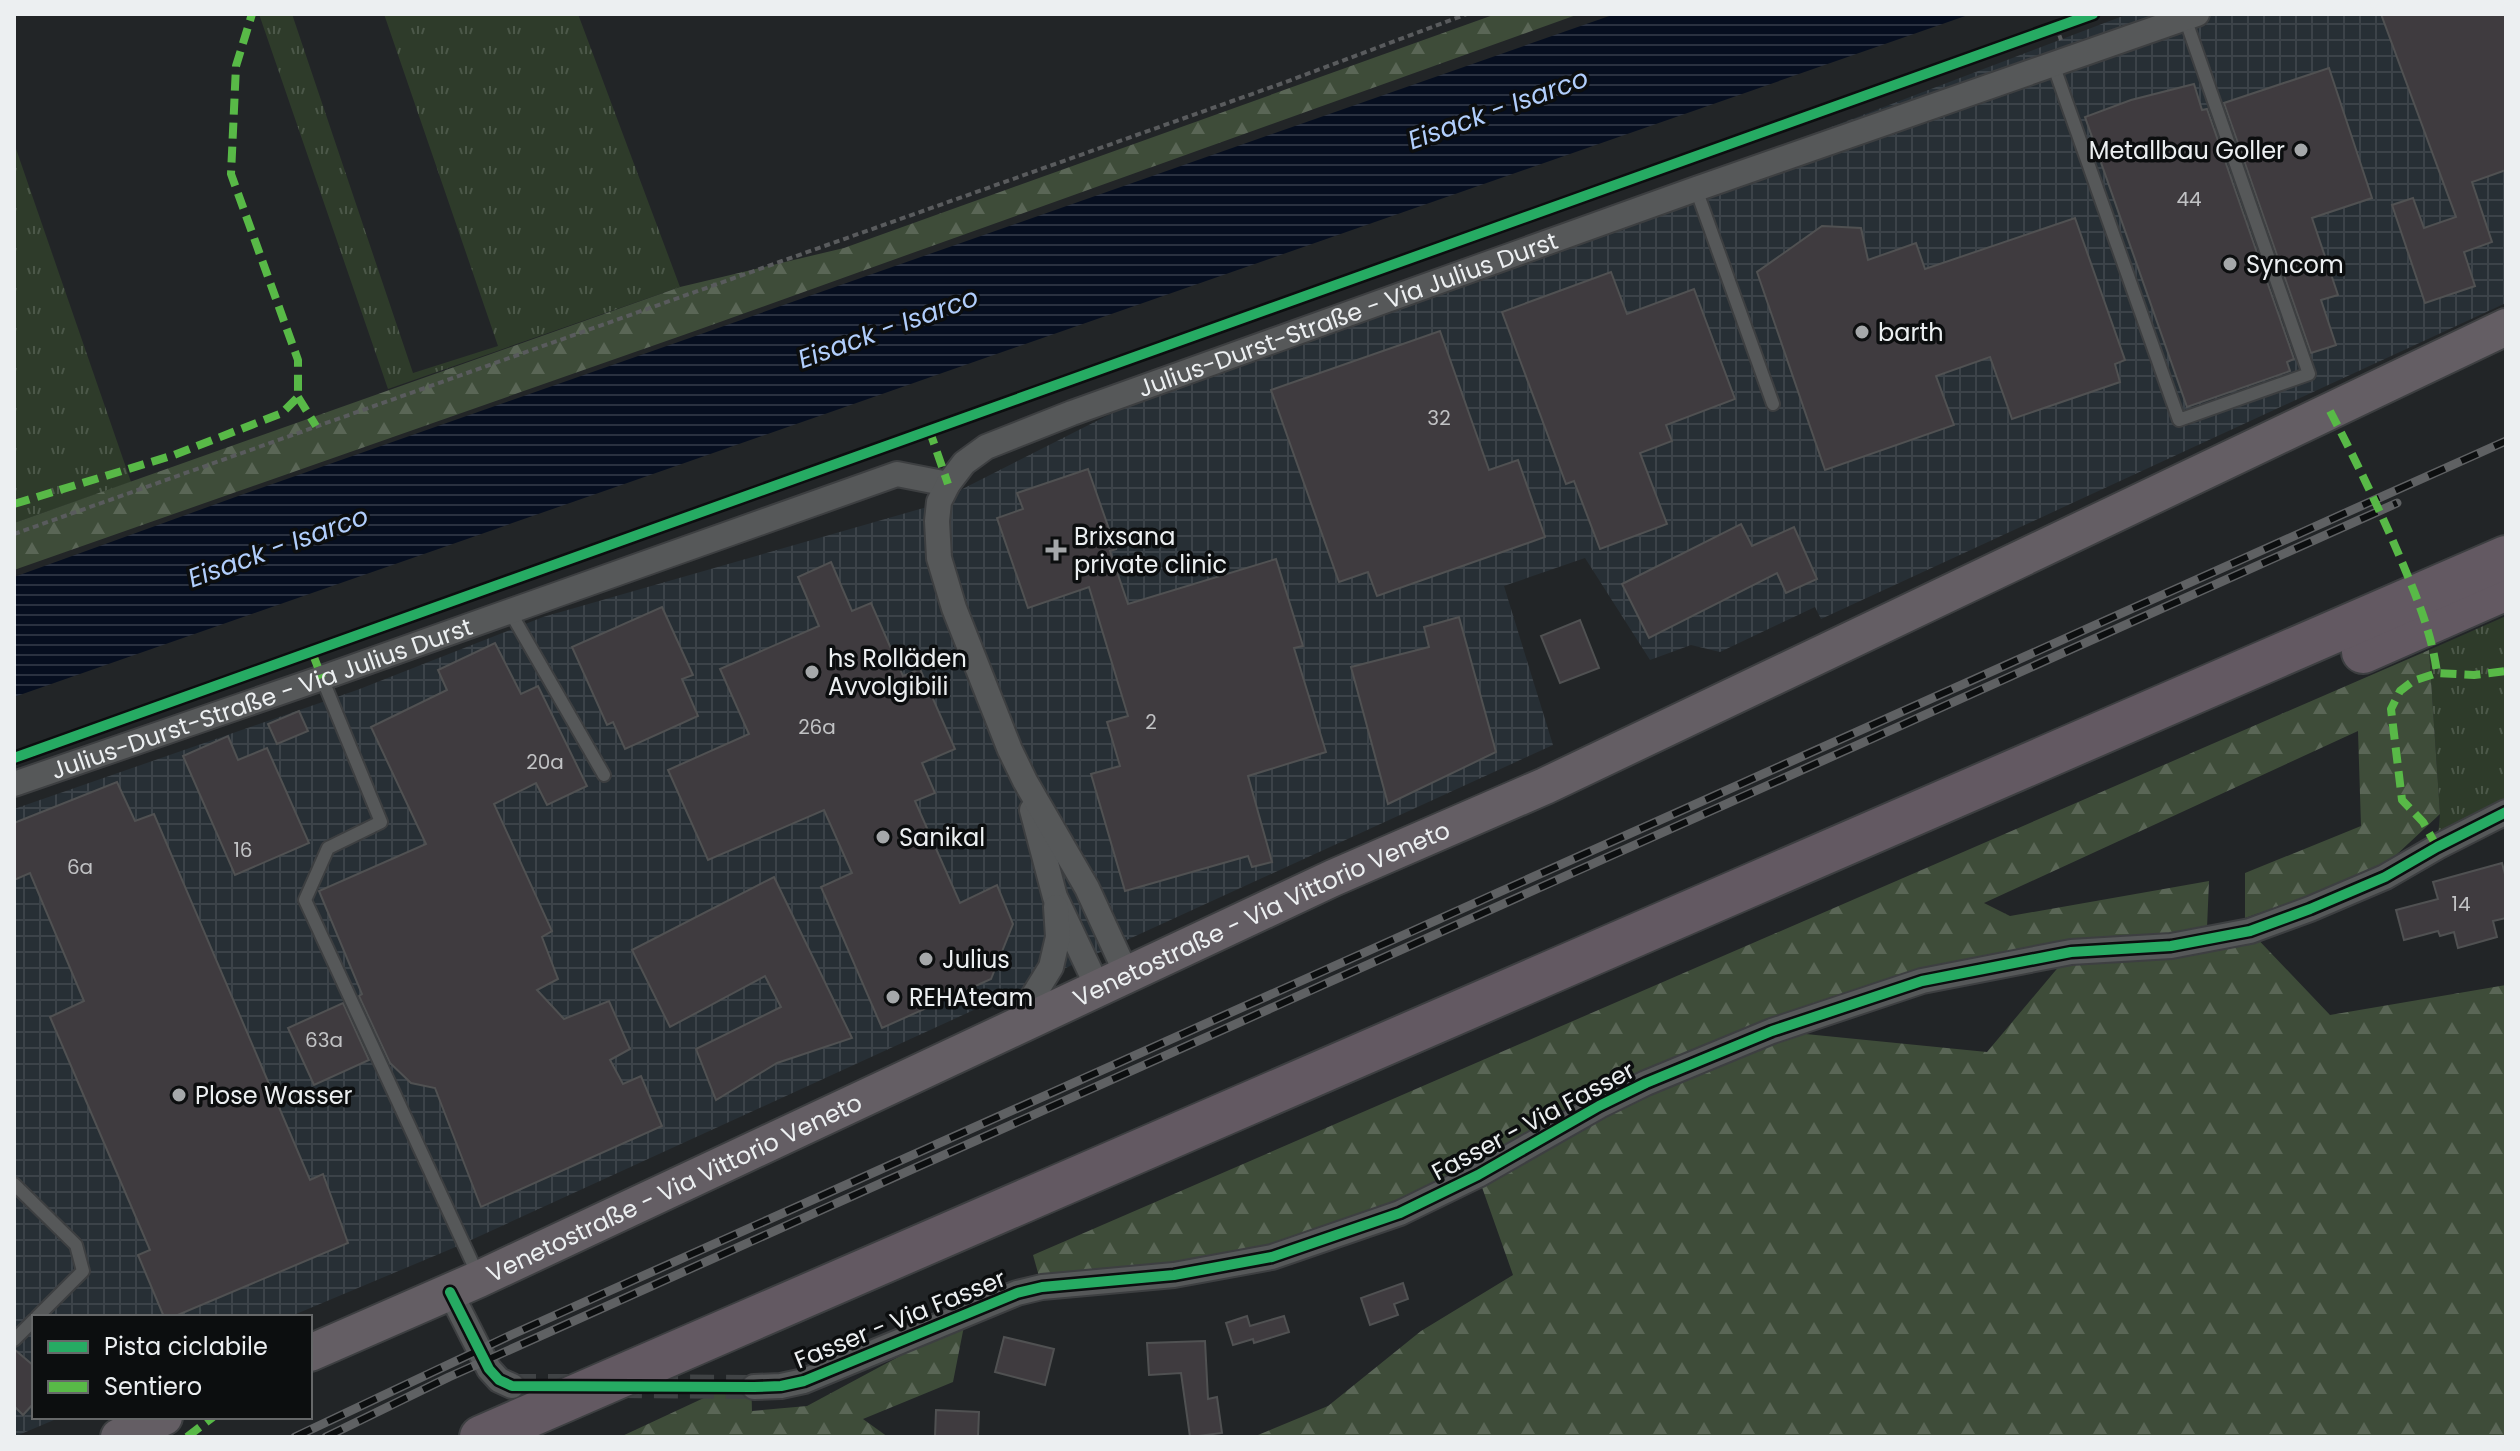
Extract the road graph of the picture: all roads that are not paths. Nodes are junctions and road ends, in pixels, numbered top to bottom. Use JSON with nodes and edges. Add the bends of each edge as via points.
{"nodes":[{"id":1,"x":2191,"y":16,"type":"edge"},
{"id":2,"x":2053,"y":64,"type":"junction"},
{"id":3,"x":1696,"y":189,"type":"junction"},
{"id":4,"x":2506,"y":327,"type":"edge"},
{"id":5,"x":1773,"y":404,"type":"dead end"},
{"id":6,"x":948,"y":484,"type":"junction"},
{"id":7,"x":2506,"y":557,"type":"edge"},
{"id":8,"x":2506,"y":589,"type":"edge"},
{"id":9,"x":509,"y":610,"type":"junction"},
{"id":10,"x":322,"y":678,"type":"junction"},
{"id":11,"x":604,"y":775,"type":"dead end"},
{"id":12,"x":1025,"y":781,"type":"junction"},
{"id":13,"x":14,"y":784,"type":"edge"},
{"id":14,"x":2506,"y":812,"type":"edge"},
{"id":15,"x":1055,"y":897,"type":"junction"},
{"id":16,"x":1113,"y":981,"type":"junction"},
{"id":17,"x":1013,"y":1029,"type":"junction"},
{"id":18,"x":14,"y":1184,"type":"edge"},
{"id":19,"x":464,"y":1285,"type":"junction"},
{"id":20,"x":38,"y":1315,"type":"edge"},
{"id":21,"x":32,"y":1321,"type":"edge"},
{"id":22,"x":14,"y":1340,"type":"edge"},
{"id":23,"x":312,"y":1352,"type":"edge"},
{"id":24,"x":512,"y":1386,"type":"dead end"},
{"id":25,"x":754,"y":1387,"type":"tunnel mouth"},
{"id":26,"x":160,"y":1419,"type":"edge"},
{"id":27,"x":119,"y":1437,"type":"edge"},
{"id":28,"x":481,"y":1437,"type":"edge"},
{"id":29,"x":552,"y":1437,"type":"edge"}],
"edges":[{"from":1,"to":2,"type":"street","name":"Julius-Durst-Straße - Via Julius Durst"},
{"from":1,"to":2,"type":"lane","via":[[2309,374],[2179,420],[2087,141]]},
{"from":2,"to":3,"type":"street","name":"Julius-Durst-Straße - Via Julius Durst"},
{"from":3,"to":5,"type":"lane"},
{"from":3,"to":6,"type":"street","name":"Julius-Durst-Straße - Via Julius Durst","via":[[1000,441],[964,463]]},
{"from":4,"to":16,"type":"main road","name":"Venetostraße - Via Vittorio Veneto","via":[[1545,786]]},
{"from":6,"to":9,"type":"street","name":"Julius-Durst-Straße - Via Julius Durst","via":[[897,474]]},
{"from":6,"to":12,"type":"street","via":[[939,502],[939,558]]},
{"from":7,"to":28,"type":"highway"},
{"from":8,"to":29,"type":"highway"},
{"from":9,"to":10,"type":"street","name":"Julius-Durst-Straße - Via Julius Durst"},
{"from":9,"to":11,"type":"lane"},
{"from":10,"to":13,"type":"street","name":"Julius-Durst-Straße - Via Julius Durst"},
{"from":10,"to":19,"type":"lane","via":[[381,822],[328,848],[305,900]]},
{"from":12,"to":15,"type":"street"},
{"from":12,"to":16,"type":"street","via":[[1087,888]]},
{"from":14,"to":25,"type":"street","name":"Fasser - Via Fasser","via":[[2385,877],[2250,931],[2171,946],[2071,952],[1922,981],[1772,1031],[1611,1100],[1400,1213],[1272,1257],[1174,1275],[1017,1293],[804,1381]]},
{"from":15,"to":16,"type":"street"},
{"from":15,"to":17,"type":"street","via":[[1058,937],[1051,967]]},
{"from":16,"to":17,"type":"main road","name":"Venetostraße - Via Vittorio Veneto"},
{"from":17,"to":19,"type":"main road","name":"Venetostraße - Via Vittorio Veneto"},
{"from":18,"to":20,"type":"lane","via":[[76,1245],[83,1271]]},
{"from":19,"to":23,"type":"main road","name":"Venetostraße - Via Vittorio Veneto"},
{"from":19,"to":24,"type":"street","via":[[489,1369]]},
{"from":21,"to":22,"type":"lane"},
{"from":26,"to":27,"type":"main road"}]}
